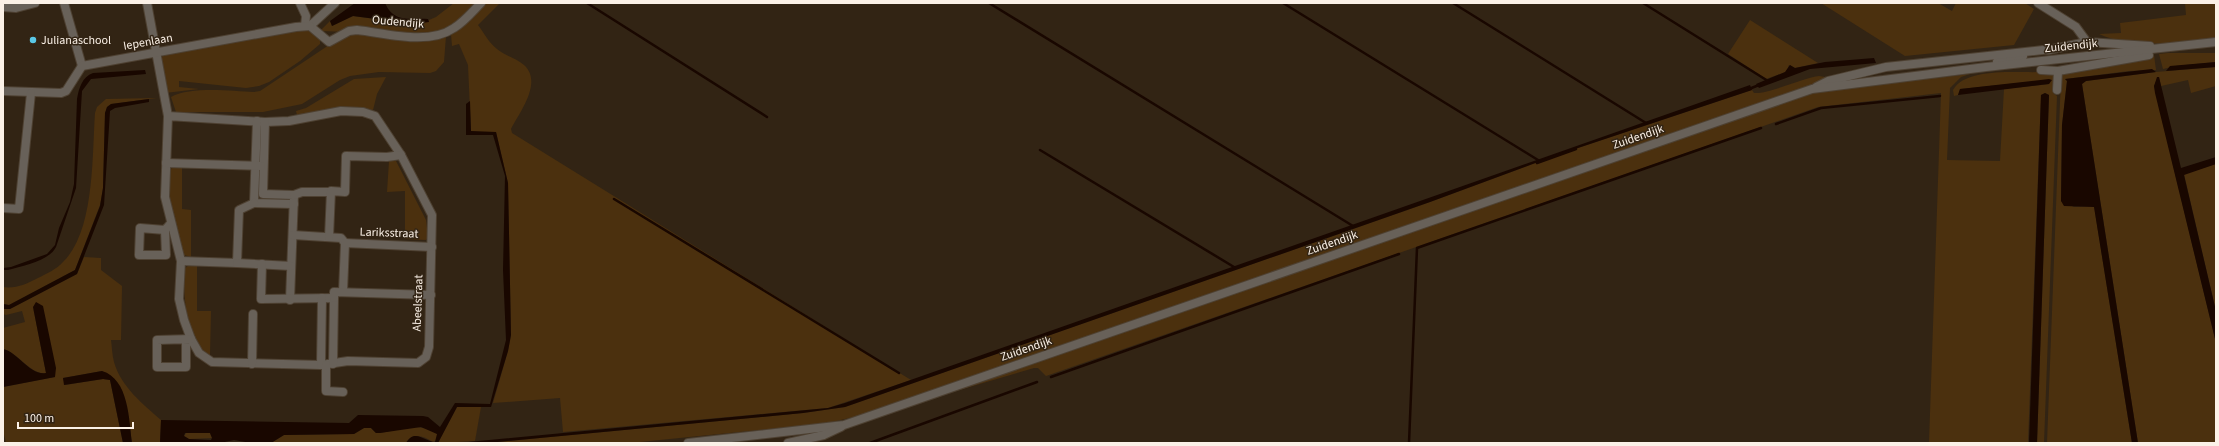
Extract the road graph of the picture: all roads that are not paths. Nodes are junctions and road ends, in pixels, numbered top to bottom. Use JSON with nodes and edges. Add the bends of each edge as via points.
{"nodes":[{"id":1,"x":35,"y":3,"type":"edge"},
{"id":2,"x":64,"y":3,"type":"edge"},
{"id":3,"x":147,"y":3,"type":"edge"},
{"id":4,"x":300,"y":3,"type":"edge"},
{"id":5,"x":335,"y":3,"type":"edge"},
{"id":6,"x":481,"y":3,"type":"edge"},
{"id":7,"x":2038,"y":3,"type":"edge"},
{"id":8,"x":3,"y":7,"type":"edge"},
{"id":9,"x":308,"y":26,"type":"junction"},
{"id":10,"x":2087,"y":42,"type":"junction"},
{"id":11,"x":2216,"y":42,"type":"edge"},
{"id":12,"x":2170,"y":47,"type":"junction"},
{"id":13,"x":2052,"y":49,"type":"junction"},
{"id":14,"x":2158,"y":49,"type":"junction"},
{"id":15,"x":155,"y":53,"type":"junction"},
{"id":16,"x":82,"y":66,"type":"junction"},
{"id":17,"x":1986,"y":67,"type":"junction"},
{"id":18,"x":2041,"y":70,"type":"dead end"},
{"id":19,"x":2058,"y":71,"type":"junction"},
{"id":20,"x":1812,"y":89,"type":"junction"},
{"id":21,"x":2057,"y":90,"type":"dead end"},
{"id":22,"x":3,"y":91,"type":"edge"},
{"id":23,"x":31,"y":93,"type":"junction"},
{"id":24,"x":168,"y":116,"type":"junction"},
{"id":25,"x":257,"y":121,"type":"junction"},
{"id":26,"x":265,"y":122,"type":"junction"},
{"id":27,"x":401,"y":155,"type":"junction"},
{"id":28,"x":166,"y":163,"type":"junction"},
{"id":29,"x":258,"y":166,"type":"junction"},
{"id":30,"x":331,"y":192,"type":"junction"},
{"id":31,"x":259,"y":194,"type":"junction"},
{"id":32,"x":294,"y":195,"type":"junction"},
{"id":33,"x":254,"y":203,"type":"junction"},
{"id":34,"x":294,"y":204,"type":"junction"},
{"id":35,"x":3,"y":208,"type":"edge"},
{"id":36,"x":171,"y":223,"type":"junction"},
{"id":37,"x":165,"y":230,"type":"junction"},
{"id":38,"x":293,"y":236,"type":"junction"},
{"id":39,"x":330,"y":237,"type":"junction"},
{"id":40,"x":345,"y":244,"type":"junction"},
{"id":41,"x":432,"y":247,"type":"junction"},
{"id":42,"x":181,"y":261,"type":"junction"},
{"id":43,"x":237,"y":263,"type":"junction"},
{"id":44,"x":262,"y":264,"type":"junction"},
{"id":45,"x":291,"y":266,"type":"junction"},
{"id":46,"x":343,"y":292,"type":"junction"},
{"id":47,"x":431,"y":295,"type":"junction"},
{"id":48,"x":322,"y":298,"type":"junction"},
{"id":49,"x":334,"y":298,"type":"junction"},
{"id":50,"x":290,"y":300,"type":"junction"},
{"id":51,"x":253,"y":314,"type":"dead end"},
{"id":52,"x":189,"y":340,"type":"junction"},
{"id":53,"x":252,"y":364,"type":"junction"},
{"id":54,"x":327,"y":364,"type":"junction"},
{"id":55,"x":343,"y":392,"type":"dead end"},
{"id":56,"x":844,"y":425,"type":"junction"},
{"id":57,"x":688,"y":443,"type":"edge"},
{"id":58,"x":788,"y":443,"type":"edge"}],
"edges":[{"from":1,"to":8,"type":"street","via":[[16,8]]},
{"from":2,"to":16,"type":"street"},
{"from":3,"to":15,"type":"street","name":"Abeelstraat"},
{"from":4,"to":9,"type":"street"},
{"from":5,"to":9,"type":"street"},
{"from":6,"to":9,"type":"street","name":"Oudendijk","via":[[454,28],[435,36],[413,37],[357,30],[349,31],[329,42]]},
{"from":7,"to":10,"type":"street","via":[[2076,28]]},
{"from":9,"to":15,"type":"street","name":"Iepenlaan"},
{"from":10,"to":12,"type":"street","name":"Zuidendijk"},
{"from":10,"to":13,"type":"street","name":"Zuidendijk"},
{"from":11,"to":12,"type":"street","name":"Zuidendijk"},
{"from":12,"to":14,"type":"street","name":"Zuidendijk"},
{"from":13,"to":17,"type":"street","name":"Zuidendijk","via":[[1993,62]]},
{"from":13,"to":20,"type":"street","via":[[1886,67],[1828,81]]},
{"from":14,"to":17,"type":"street","name":"Zuidendijk"},
{"from":14,"to":19,"type":"street","name":"Zuidendijk","via":[[2150,54]]},
{"from":15,"to":16,"type":"street","name":"Iepenlaan"},
{"from":15,"to":24,"type":"street","name":"Abeelstraat"},
{"from":16,"to":23,"type":"street","via":[[66,91]]},
{"from":17,"to":20,"type":"street","name":"Zuidendijk"},
{"from":18,"to":19,"type":"street","name":"Zuidendijk"},
{"from":19,"to":21,"type":"street"},
{"from":20,"to":56,"type":"street","name":"Zuidendijk"},
{"from":22,"to":23,"type":"street"},
{"from":23,"to":35,"type":"street","via":[[19,209]]},
{"from":24,"to":25,"type":"street","name":"Abeelstraat"},
{"from":24,"to":28,"type":"street","name":"Abeelstraat"},
{"from":25,"to":26,"type":"street","name":"Abeelstraat"},
{"from":25,"to":29,"type":"street"},
{"from":26,"to":27,"type":"street","name":"Abeelstraat","via":[[288,121],[341,111],[363,112],[375,116]]},
{"from":26,"to":29,"type":"street"},
{"from":27,"to":30,"type":"street","via":[[346,156],[345,192]]},
{"from":27,"to":41,"type":"street","name":"Abeelstraat","via":[[432,215]]},
{"from":28,"to":29,"type":"street"},
{"from":28,"to":36,"type":"street","name":"Abeelstraat","via":[[165,197]]},
{"from":29,"to":31,"type":"street"},
{"from":30,"to":32,"type":"street","via":[[302,192]]},
{"from":30,"to":39,"type":"street"},
{"from":31,"to":32,"type":"street"},
{"from":31,"to":33,"type":"street"},
{"from":32,"to":34,"type":"street"},
{"from":33,"to":34,"type":"street"},
{"from":33,"to":43,"type":"street","via":[[239,210]]},
{"from":34,"to":38,"type":"street","via":[[296,216]]},
{"from":36,"to":37,"type":"street"},
{"from":36,"to":42,"type":"street","name":"Abeelstraat"},
{"from":37,"to":37,"type":"street","via":[[140,228],[139,255],[166,255]]},
{"from":38,"to":39,"type":"street","name":"Lariksstraat"},
{"from":38,"to":45,"type":"street"},
{"from":39,"to":40,"type":"street","name":"Lariksstraat","via":[[341,238]]},
{"from":40,"to":41,"type":"street","name":"Lariksstraat"},
{"from":40,"to":46,"type":"street","name":"Lariksstraat"},
{"from":41,"to":47,"type":"street","name":"Abeelstraat"},
{"from":42,"to":43,"type":"street"},
{"from":42,"to":52,"type":"street","name":"Abeelstraat","via":[[179,299]]},
{"from":43,"to":44,"type":"street"},
{"from":44,"to":45,"type":"street"},
{"from":44,"to":50,"type":"street","via":[[261,299]]},
{"from":45,"to":50,"type":"street"},
{"from":46,"to":47,"type":"street"},
{"from":46,"to":49,"type":"street","via":[[334,292]]},
{"from":47,"to":54,"type":"street","name":"Abeelstraat","via":[[429,347],[426,356],[418,363],[348,361]]},
{"from":48,"to":49,"type":"street"},
{"from":48,"to":50,"type":"street"},
{"from":48,"to":54,"type":"street"},
{"from":49,"to":54,"type":"street"},
{"from":51,"to":53,"type":"street"},
{"from":52,"to":52,"type":"street","name":"Abeelstraat","via":[[186,367],[157,367],[157,340]]},
{"from":52,"to":53,"type":"street","name":"Abeelstraat","via":[[199,353],[212,362]]},
{"from":53,"to":54,"type":"street","name":"Abeelstraat"},
{"from":54,"to":55,"type":"street","via":[[326,392]]},
{"from":56,"to":57,"type":"street","name":"Zuidendijk"},
{"from":56,"to":58,"type":"street","via":[[824,435]]}]}
